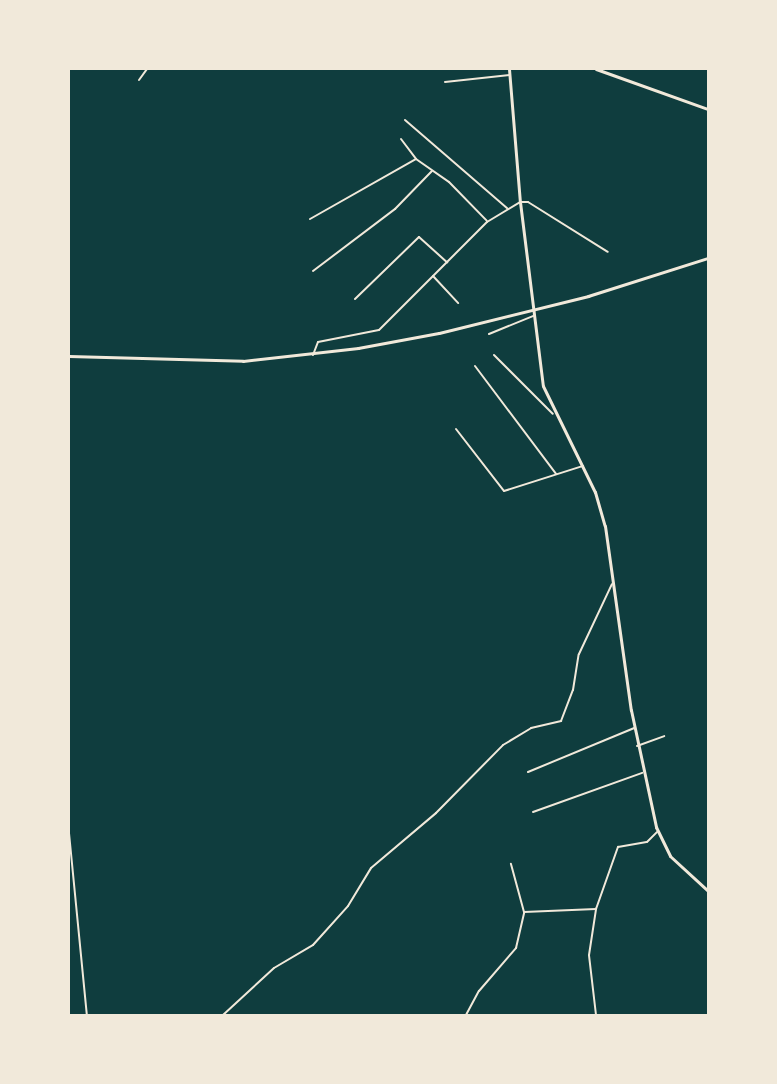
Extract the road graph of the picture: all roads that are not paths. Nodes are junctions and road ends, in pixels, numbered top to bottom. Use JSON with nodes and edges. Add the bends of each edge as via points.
{"nodes":[{"id":1,"x":147,"y":69,"type":"edge"},
{"id":2,"x":509,"y":69,"type":"edge"},
{"id":3,"x":599,"y":70,"type":"edge"},
{"id":4,"x":510,"y":75,"type":"junction"},
{"id":5,"x":139,"y":80,"type":"dead end"},
{"id":6,"x":445,"y":81,"type":"dead end"},
{"id":7,"x":708,"y":109,"type":"edge"},
{"id":8,"x":405,"y":120,"type":"dead end"},
{"id":9,"x":401,"y":139,"type":"dead end"},
{"id":10,"x":416,"y":159,"type":"junction"},
{"id":11,"x":432,"y":171,"type":"junction"},
{"id":12,"x":520,"y":202,"type":"junction"},
{"id":13,"x":508,"y":209,"type":"junction"},
{"id":14,"x":310,"y":219,"type":"dead end"},
{"id":15,"x":487,"y":222,"type":"junction"},
{"id":16,"x":608,"y":252,"type":"dead end"},
{"id":17,"x":708,"y":258,"type":"edge"},
{"id":18,"x":447,"y":262,"type":"junction"},
{"id":19,"x":313,"y":271,"type":"dead end"},
{"id":20,"x":434,"y":276,"type":"junction"},
{"id":21,"x":355,"y":299,"type":"dead end"},
{"id":22,"x":458,"y":303,"type":"dead end"},
{"id":23,"x":533,"y":316,"type":"junction"},
{"id":24,"x":489,"y":334,"type":"dead end"},
{"id":25,"x":313,"y":355,"type":"junction"},
{"id":26,"x":494,"y":355,"type":"dead end"},
{"id":27,"x":69,"y":356,"type":"edge"},
{"id":28,"x":475,"y":366,"type":"dead end"},
{"id":29,"x":553,"y":414,"type":"junction"},
{"id":30,"x":456,"y":429,"type":"dead end"},
{"id":31,"x":583,"y":466,"type":"junction"},
{"id":32,"x":556,"y":474,"type":"junction"},
{"id":33,"x":614,"y":581,"type":"junction"},
{"id":34,"x":634,"y":728,"type":"junction"},
{"id":35,"x":664,"y":736,"type":"dead end"},
{"id":36,"x":637,"y":746,"type":"junction"},
{"id":37,"x":528,"y":772,"type":"dead end"},
{"id":38,"x":642,"y":773,"type":"junction"},
{"id":39,"x":533,"y":812,"type":"dead end"},
{"id":40,"x":69,"y":832,"type":"edge"},
{"id":41,"x":657,"y":832,"type":"junction"},
{"id":42,"x":512,"y":864,"type":"dead end"},
{"id":43,"x":708,"y":891,"type":"edge"},
{"id":44,"x":596,"y":909,"type":"junction"},
{"id":45,"x":524,"y":912,"type":"junction"},
{"id":46,"x":708,"y":987,"type":"edge"},
{"id":47,"x":708,"y":1001,"type":"edge"},
{"id":48,"x":231,"y":1010,"type":"junction"},
{"id":49,"x":87,"y":1015,"type":"edge"},
{"id":50,"x":223,"y":1015,"type":"edge"},
{"id":51,"x":232,"y":1015,"type":"edge"},
{"id":52,"x":466,"y":1015,"type":"edge"},
{"id":53,"x":596,"y":1015,"type":"edge"}],
"edges":[{"from":1,"to":5,"type":"street"},
{"from":2,"to":4,"type":"main road"},
{"from":3,"to":7,"type":"main road"},
{"from":4,"to":6,"type":"street"},
{"from":4,"to":12,"type":"main road"},
{"from":8,"to":13,"type":"street"},
{"from":9,"to":10,"type":"street"},
{"from":10,"to":11,"type":"street"},
{"from":10,"to":14,"type":"street"},
{"from":11,"to":15,"type":"street","via":[[459,191]]},
{"from":11,"to":19,"type":"street","via":[[395,209]]},
{"from":12,"to":13,"type":"street"},
{"from":12,"to":16,"type":"street","via":[[528,202]]},
{"from":12,"to":23,"type":"main road"},
{"from":13,"to":15,"type":"street"},
{"from":15,"to":18,"type":"street"},
{"from":17,"to":25,"type":"main road","via":[[544,307],[439,333]]},
{"from":18,"to":20,"type":"street"},
{"from":18,"to":21,"type":"street","via":[[419,237]]},
{"from":20,"to":22,"type":"street"},
{"from":20,"to":25,"type":"street","via":[[379,330],[318,342]]},
{"from":23,"to":24,"type":"street"},
{"from":23,"to":29,"type":"main road","via":[[543,386]]},
{"from":25,"to":27,"type":"main road","via":[[172,362]]},
{"from":26,"to":29,"type":"street"},
{"from":28,"to":32,"type":"street"},
{"from":29,"to":31,"type":"main road"},
{"from":30,"to":32,"type":"street","via":[[499,489],[504,491]]},
{"from":31,"to":32,"type":"street"},
{"from":31,"to":33,"type":"main road","via":[[605,526]]},
{"from":33,"to":34,"type":"main road"},
{"from":33,"to":48,"type":"street","via":[[579,654],[573,690],[561,721],[531,728],[503,745],[436,813],[371,868],[348,906],[313,945],[274,968]]},
{"from":34,"to":36,"type":"main road"},
{"from":34,"to":37,"type":"street"},
{"from":35,"to":36,"type":"street"},
{"from":36,"to":38,"type":"main road"},
{"from":38,"to":39,"type":"street"},
{"from":38,"to":41,"type":"main road"},
{"from":40,"to":49,"type":"street"},
{"from":41,"to":43,"type":"main road","via":[[670,856]]},
{"from":41,"to":44,"type":"street","via":[[647,842],[618,847]]},
{"from":42,"to":45,"type":"street"},
{"from":44,"to":45,"type":"street"},
{"from":44,"to":53,"type":"street","via":[[589,955]]},
{"from":45,"to":52,"type":"street","via":[[510,959],[479,991]]},
{"from":46,"to":47,"type":"street"},
{"from":48,"to":50,"type":"street"},
{"from":48,"to":51,"type":"street"}]}
